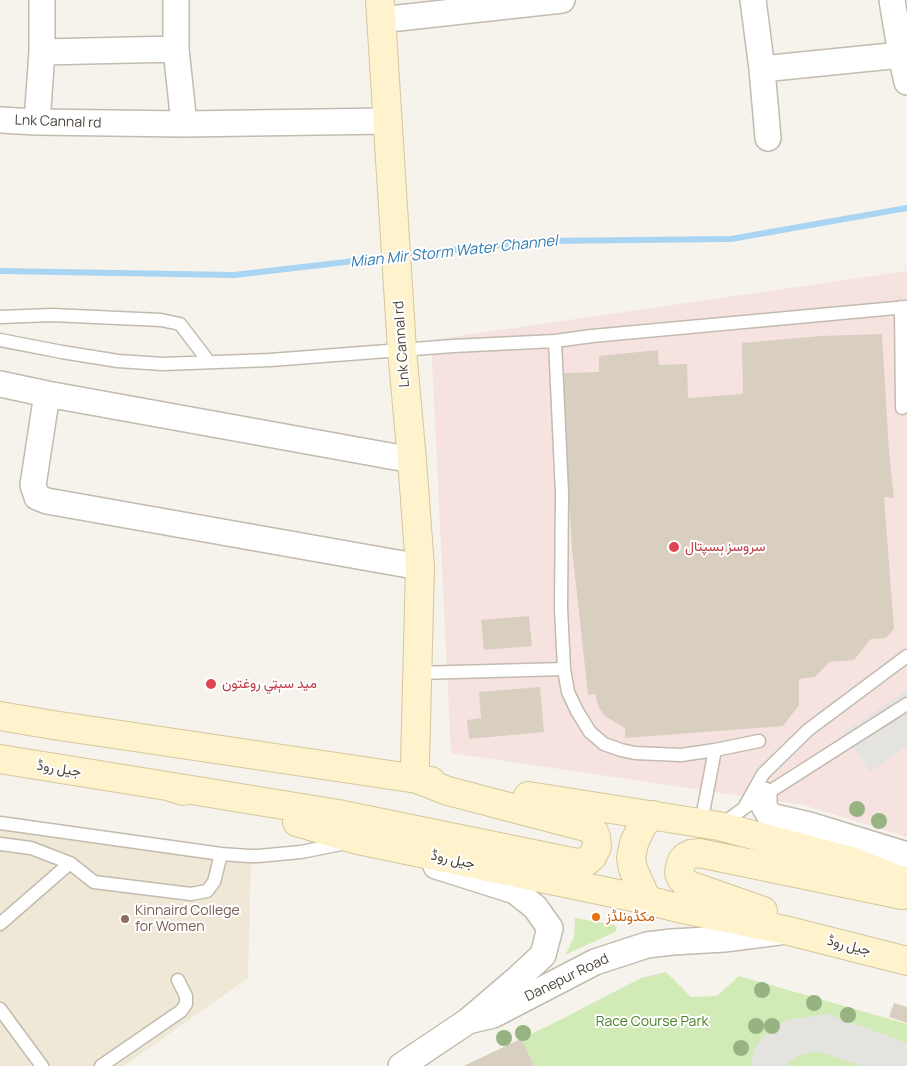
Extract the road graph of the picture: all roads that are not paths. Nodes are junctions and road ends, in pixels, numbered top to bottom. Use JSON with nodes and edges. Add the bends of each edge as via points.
{"nodes":[{"id":1,"x":42,"y":0,"type":"edge"},
{"id":2,"x":176,"y":0,"type":"edge"},
{"id":3,"x":562,"y":0,"type":"edge"},
{"id":4,"x":753,"y":0,"type":"edge"},
{"id":5,"x":892,"y":0,"type":"edge"},
{"id":6,"x":380,"y":10,"type":"edge"},
{"id":7,"x":176,"y":49,"type":"junction"},
{"id":8,"x":42,"y":52,"type":"junction"},
{"id":9,"x":901,"y":55,"type":"junction"},
{"id":10,"x":762,"y":69,"type":"junction"},
{"id":11,"x":907,"y":82,"type":"edge"},
{"id":12,"x":0,"y":120,"type":"edge"},
{"id":13,"x":387,"y":121,"type":"junction"},
{"id":14,"x":37,"y":122,"type":"junction"},
{"id":15,"x":184,"y":124,"type":"junction"},
{"id":16,"x":768,"y":138,"type":"dead end"},
{"id":17,"x":904,"y":307,"type":"edge"},
{"id":18,"x":0,"y":317,"type":"edge"},
{"id":19,"x":0,"y":340,"type":"edge"},
{"id":20,"x":556,"y":341,"type":"junction"},
{"id":21,"x":402,"y":350,"type":"junction"},
{"id":22,"x":209,"y":362,"type":"junction"},
{"id":23,"x":0,"y":384,"type":"edge"},
{"id":24,"x":47,"y":394,"type":"junction"},
{"id":25,"x":902,"y":408,"type":"dead end"},
{"id":26,"x":412,"y":460,"type":"junction"},
{"id":27,"x":420,"y":567,"type":"junction"},
{"id":28,"x":907,"y":656,"type":"edge"},
{"id":29,"x":564,"y":669,"type":"junction"},
{"id":30,"x":418,"y":673,"type":"junction"},
{"id":31,"x":907,"y":704,"type":"edge"},
{"id":32,"x":0,"y":716,"type":"edge"},
{"id":33,"x":759,"y":741,"type":"dead end"},
{"id":34,"x":715,"y":750,"type":"junction"},
{"id":35,"x":0,"y":759,"type":"edge"},
{"id":36,"x":414,"y":778,"type":"junction"},
{"id":37,"x":167,"y":786,"type":"junction"},
{"id":38,"x":754,"y":802,"type":"junction"},
{"id":39,"x":653,"y":815,"type":"junction"},
{"id":40,"x":0,"y":823,"type":"edge"},
{"id":41,"x":710,"y":825,"type":"junction"},
{"id":42,"x":358,"y":840,"type":"junction"},
{"id":43,"x":0,"y":844,"type":"edge"},
{"id":44,"x":221,"y":854,"type":"junction"},
{"id":45,"x":907,"y":855,"type":"edge"},
{"id":46,"x":70,"y":863,"type":"junction"},
{"id":47,"x":907,"y":883,"type":"edge"},
{"id":48,"x":907,"y":896,"type":"edge"},
{"id":49,"x":647,"y":900,"type":"junction"},
{"id":50,"x":0,"y":924,"type":"edge"},
{"id":51,"x":789,"y":931,"type":"junction"},
{"id":52,"x":907,"y":960,"type":"edge"},
{"id":53,"x":178,"y":980,"type":"dead end"},
{"id":54,"x":0,"y":1009,"type":"edge"},
{"id":55,"x":468,"y":1021,"type":"junction"},
{"id":56,"x":42,"y":1066,"type":"edge"},
{"id":57,"x":101,"y":1066,"type":"edge"},
{"id":58,"x":401,"y":1066,"type":"edge"}],
"edges":[{"from":1,"to":8,"type":"street"},
{"from":2,"to":7,"type":"street"},
{"from":3,"to":6,"type":"street"},
{"from":4,"to":10,"type":"street"},
{"from":5,"to":9,"type":"street"},
{"from":6,"to":13,"type":"main road","name":"Lnk Cannal rd"},
{"from":7,"to":8,"type":"street"},
{"from":7,"to":15,"type":"street"},
{"from":8,"to":14,"type":"street"},
{"from":9,"to":10,"type":"street"},
{"from":9,"to":11,"type":"street"},
{"from":10,"to":16,"type":"street"},
{"from":12,"to":14,"type":"street","name":"Lnk Cannal rd"},
{"from":13,"to":15,"type":"street","name":"Lnk Cannal rd"},
{"from":13,"to":21,"type":"main road","name":"Lnk Cannal rd"},
{"from":14,"to":15,"type":"street","name":"Lnk Cannal rd"},
{"from":17,"to":20,"type":"lane"},
{"from":17,"to":25,"type":"lane"},
{"from":18,"to":22,"type":"lane","via":[[52,315],[161,320],[180,324]]},
{"from":19,"to":22,"type":"lane","via":[[118,361],[162,364]]},
{"from":20,"to":21,"type":"lane"},
{"from":20,"to":29,"type":"lane"},
{"from":21,"to":22,"type":"lane"},
{"from":21,"to":26,"type":"main road","name":"Lnk Cannal rd"},
{"from":23,"to":24,"type":"street"},
{"from":24,"to":26,"type":"street"},
{"from":24,"to":27,"type":"street","via":[[33,485],[37,497]]},
{"from":26,"to":27,"type":"main road","name":"Lnk Cannal rd"},
{"from":27,"to":30,"type":"main road","name":"Lnk Cannal rd"},
{"from":28,"to":38,"type":"lane","via":[[791,746],[763,774]]},
{"from":29,"to":30,"type":"lane"},
{"from":29,"to":34,"type":"lane","via":[[568,692],[577,711],[590,732],[604,744],[635,753],[680,755]]},
{"from":30,"to":36,"type":"main road","name":"Lnk Cannal rd"},
{"from":31,"to":38,"type":"lane"},
{"from":32,"to":36,"type":"main road"},
{"from":33,"to":34,"type":"lane"},
{"from":34,"to":41,"type":"lane"},
{"from":35,"to":37,"type":"main road","name":"جیل روڈ"},
{"from":36,"to":37,"type":"main road","via":[[448,791],[589,828],[594,832],[597,847],[586,862],[577,863],[338,814]]},
{"from":36,"to":39,"type":"main road"},
{"from":37,"to":42,"type":"main road","name":"جیل روڈ"},
{"from":38,"to":41,"type":"lane"},
{"from":38,"to":45,"type":"street","via":[[764,806],[770,816]]},
{"from":39,"to":41,"type":"main road"},
{"from":39,"to":49,"type":"main road","via":[[643,824],[631,858]]},
{"from":40,"to":44,"type":"lane"},
{"from":41,"to":47,"type":"main road","via":[[851,861]]},
{"from":42,"to":44,"type":"lane","via":[[301,852],[258,856]]},
{"from":42,"to":49,"type":"main road","name":"جیل روڈ"},
{"from":42,"to":55,"type":"street","name":"Danepur Road","via":[[515,891],[536,908],[550,928],[543,955]]},
{"from":43,"to":46,"type":"lane","via":[[32,848]]},
{"from":44,"to":46,"type":"lane","via":[[214,882],[207,891],[191,894],[94,882]]},
{"from":46,"to":50,"type":"lane"},
{"from":48,"to":52,"type":"main road","via":[[699,853],[691,854],[682,861],[679,873],[686,884],[693,887]]},
{"from":49,"to":51,"type":"main road","name":"جیل روڈ"},
{"from":51,"to":52,"type":"main road","name":"جیل روڈ"},
{"from":51,"to":55,"type":"street","name":"Danepur Road","via":[[647,945],[595,962],[493,1015]]},
{"from":53,"to":57,"type":"lane","via":[[186,996],[186,1004],[181,1011]]},
{"from":54,"to":56,"type":"lane"},
{"from":55,"to":58,"type":"street","name":"Danepur Road"}]}
